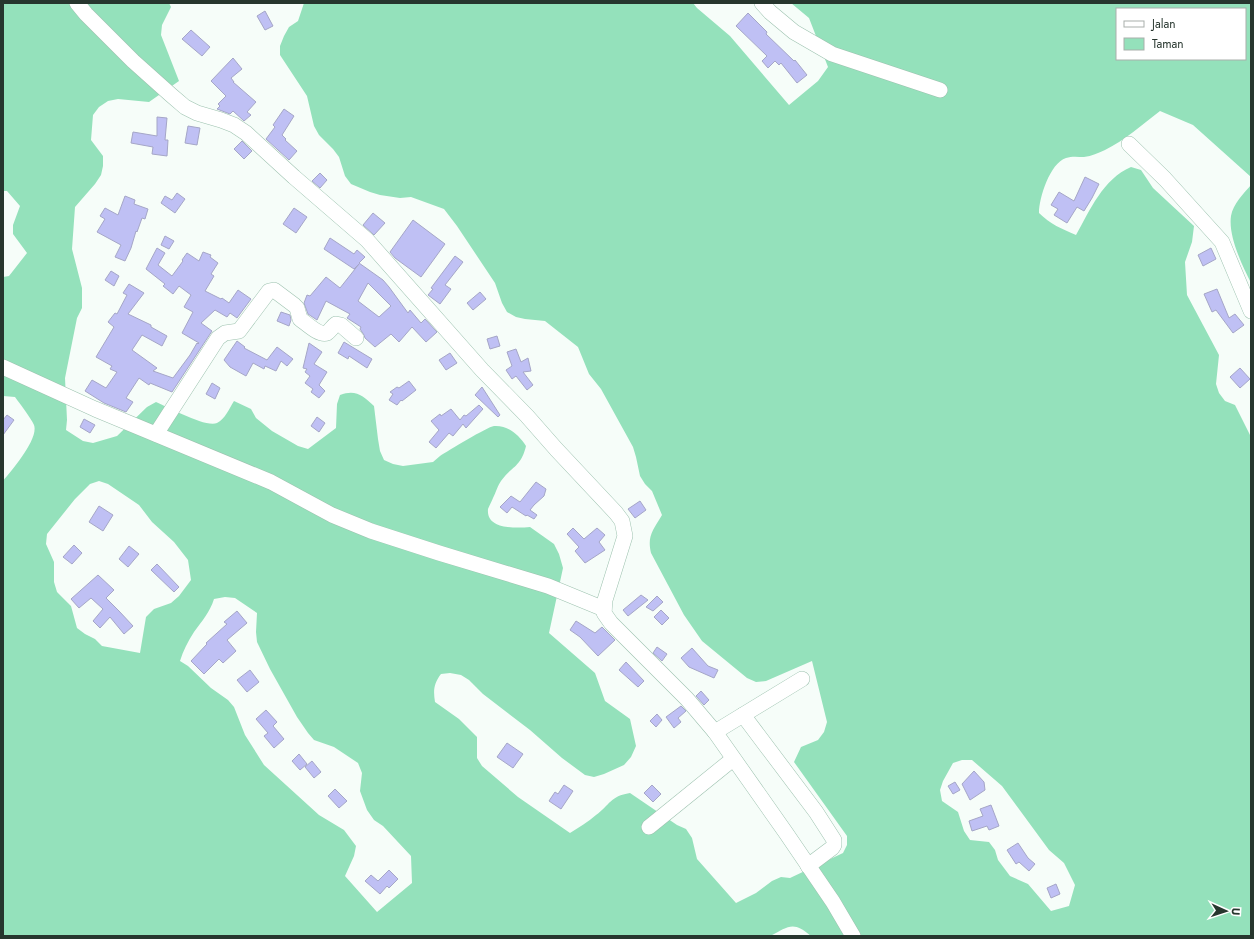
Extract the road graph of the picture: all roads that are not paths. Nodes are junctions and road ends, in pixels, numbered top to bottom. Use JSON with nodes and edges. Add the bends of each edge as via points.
{"nodes":[{"id":1,"x":77,"y":3,"type":"edge"},
{"id":2,"x":762,"y":3,"type":"edge"},
{"id":3,"x":940,"y":90,"type":"dead end"},
{"id":4,"x":1129,"y":144,"type":"dead end"},
{"id":5,"x":1251,"y":311,"type":"edge"},
{"id":6,"x":356,"y":338,"type":"dead end"},
{"id":7,"x":3,"y":366,"type":"edge"},
{"id":8,"x":156,"y":434,"type":"junction"},
{"id":9,"x":604,"y":609,"type":"junction"},
{"id":10,"x":802,"y":679,"type":"dead end"},
{"id":11,"x":743,"y":715,"type":"junction"},
{"id":12,"x":715,"y":732,"type":"junction"},
{"id":13,"x":733,"y":759,"type":"junction"},
{"id":14,"x":650,"y":827,"type":"dead end"},
{"id":15,"x":808,"y":866,"type":"junction"},
{"id":16,"x":853,"y":936,"type":"edge"}],
"edges":[{"from":1,"to":9,"type":"street","via":[[170,95],[185,107],[234,125],[256,140],[294,177],[367,240],[482,370],[616,513],[622,521],[625,536]]},
{"from":2,"to":3,"type":"street","via":[[794,32],[832,54]]},
{"from":4,"to":5,"type":"street","via":[[1165,179],[1222,242]]},
{"from":6,"to":8,"type":"street","via":[[341,325],[336,324],[327,333],[317,331],[300,319],[297,308],[274,290],[269,291],[239,331],[225,333],[218,338]]},
{"from":7,"to":8,"type":"street"},
{"from":8,"to":9,"type":"street","via":[[271,482],[332,515],[371,531],[548,586]]},
{"from":9,"to":12,"type":"street","via":[[606,617],[619,632],[687,699]]},
{"from":10,"to":11,"type":"street"},
{"from":11,"to":12,"type":"street"},
{"from":11,"to":15,"type":"street","via":[[834,840],[832,848]]},
{"from":12,"to":13,"type":"street"},
{"from":13,"to":14,"type":"street"},
{"from":13,"to":15,"type":"street"},
{"from":15,"to":16,"type":"street"}]}
